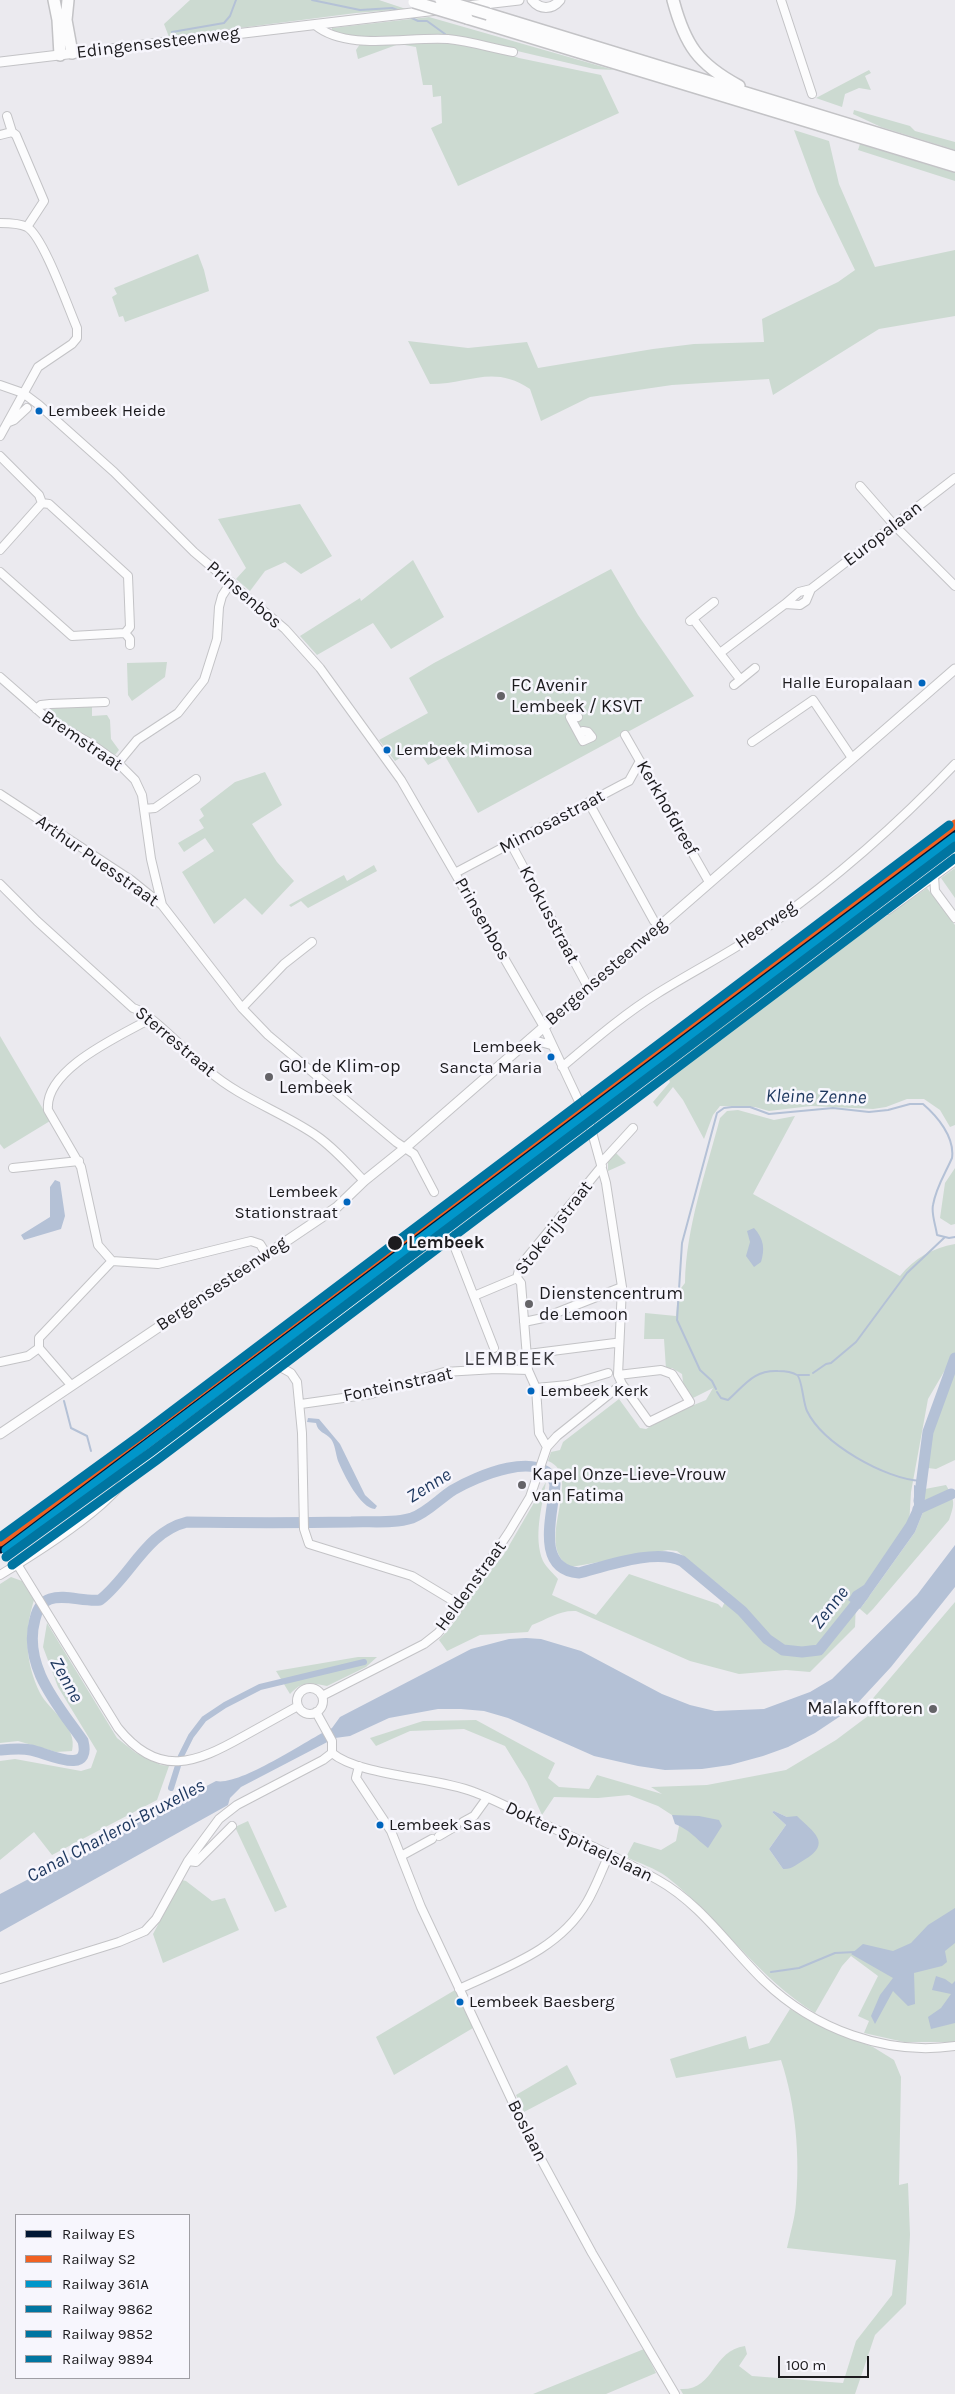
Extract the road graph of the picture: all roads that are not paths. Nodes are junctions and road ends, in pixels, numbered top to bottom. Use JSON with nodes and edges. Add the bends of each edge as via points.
{"nodes":[{"id":1,"x":54,"y":0,"type":"edge"},
{"id":2,"x":68,"y":0,"type":"edge"},
{"id":3,"x":441,"y":0,"type":"edge"},
{"id":4,"x":519,"y":0,"type":"edge"},
{"id":5,"x":532,"y":0,"type":"edge"},
{"id":6,"x":560,"y":0,"type":"edge"},
{"id":7,"x":673,"y":0,"type":"edge"},
{"id":8,"x":677,"y":0,"type":"edge"},
{"id":9,"x":781,"y":0,"type":"edge"},
{"id":10,"x":410,"y":1,"type":"edge"},
{"id":11,"x":679,"y":24,"type":"junction"},
{"id":12,"x":316,"y":25,"type":"junction"},
{"id":13,"x":513,"y":52,"type":"dead end"},
{"id":14,"x":72,"y":53,"type":"junction"},
{"id":15,"x":60,"y":55,"type":"junction"},
{"id":16,"x":0,"y":62,"type":"edge"},
{"id":17,"x":707,"y":86,"type":"junction"},
{"id":18,"x":812,"y":94,"type":"dead end"},
{"id":19,"x":758,"y":97,"type":"junction"},
{"id":20,"x":7,"y":116,"type":"dead end"},
{"id":21,"x":12,"y":132,"type":"junction"},
{"id":22,"x":0,"y":136,"type":"edge"},
{"id":23,"x":955,"y":157,"type":"edge"},
{"id":24,"x":955,"y":166,"type":"edge"},
{"id":25,"x":0,"y":223,"type":"edge"},
{"id":26,"x":26,"y":226,"type":"junction"},
{"id":27,"x":0,"y":385,"type":"edge"},
{"id":28,"x":23,"y":393,"type":"junction"},
{"id":29,"x":27,"y":408,"type":"dead end"},
{"id":30,"x":9,"y":422,"type":"junction"},
{"id":31,"x":0,"y":436,"type":"edge"},
{"id":32,"x":0,"y":456,"type":"edge"},
{"id":33,"x":955,"y":478,"type":"edge"},
{"id":34,"x":860,"y":486,"type":"dead end"},
{"id":35,"x":42,"y":503,"type":"junction"},
{"id":36,"x":895,"y":526,"type":"junction"},
{"id":37,"x":0,"y":550,"type":"edge"},
{"id":38,"x":0,"y":572,"type":"edge"},
{"id":39,"x":231,"y":582,"type":"junction"},
{"id":40,"x":955,"y":586,"type":"edge"},
{"id":41,"x":811,"y":589,"type":"junction"},
{"id":42,"x":714,"y":602,"type":"dead end"},
{"id":43,"x":785,"y":604,"type":"junction"},
{"id":44,"x":125,"y":633,"type":"junction"},
{"id":45,"x":130,"y":645,"type":"dead end"},
{"id":46,"x":720,"y":653,"type":"junction"},
{"id":47,"x":755,"y":668,"type":"dead end"},
{"id":48,"x":955,"y":669,"type":"edge"},
{"id":49,"x":0,"y":678,"type":"edge"},
{"id":50,"x":740,"y":679,"type":"junction"},
{"id":51,"x":734,"y":685,"type":"dead end"},
{"id":52,"x":105,"y":702,"type":"dead end"},
{"id":53,"x":36,"y":709,"type":"junction"},
{"id":54,"x":625,"y":735,"type":"dead end"},
{"id":55,"x":752,"y":742,"type":"dead end"},
{"id":56,"x":852,"y":758,"type":"junction"},
{"id":57,"x":640,"y":761,"type":"junction"},
{"id":58,"x":118,"y":763,"type":"junction"},
{"id":59,"x":955,"y":764,"type":"edge"},
{"id":60,"x":196,"y":780,"type":"dead end"},
{"id":61,"x":0,"y":794,"type":"edge"},
{"id":62,"x":589,"y":804,"type":"junction"},
{"id":63,"x":144,"y":809,"type":"junction"},
{"id":64,"x":511,"y":844,"type":"junction"},
{"id":65,"x":955,"y":861,"type":"edge"},
{"id":66,"x":455,"y":873,"type":"junction"},
{"id":67,"x":934,"y":876,"type":"junction"},
{"id":68,"x":708,"y":882,"type":"junction"},
{"id":69,"x":0,"y":884,"type":"edge"},
{"id":70,"x":162,"y":905,"type":"junction"},
{"id":71,"x":888,"y":910,"type":"dead end"},
{"id":72,"x":955,"y":918,"type":"edge"},
{"id":73,"x":659,"y":926,"type":"junction"},
{"id":74,"x":312,"y":942,"type":"dead end"},
{"id":75,"x":588,"y":987,"type":"junction"},
{"id":76,"x":242,"y":1008,"type":"junction"},
{"id":77,"x":150,"y":1018,"type":"junction"},
{"id":78,"x":544,"y":1027,"type":"junction"},
{"id":79,"x":530,"y":1039,"type":"junction"},
{"id":80,"x":551,"y":1045,"type":"junction"},
{"id":81,"x":562,"y":1067,"type":"junction"},
{"id":82,"x":633,"y":1128,"type":"dead end"},
{"id":83,"x":405,"y":1148,"type":"junction"},
{"id":84,"x":79,"y":1161,"type":"junction"},
{"id":85,"x":601,"y":1165,"type":"junction"},
{"id":86,"x":13,"y":1168,"type":"dead end"},
{"id":87,"x":364,"y":1181,"type":"junction"},
{"id":88,"x":434,"y":1192,"type":"dead end"},
{"id":89,"x":267,"y":1255,"type":"junction"},
{"id":90,"x":112,"y":1261,"type":"junction"},
{"id":91,"x":517,"y":1278,"type":"junction"},
{"id":92,"x":622,"y":1287,"type":"junction"},
{"id":93,"x":474,"y":1296,"type":"junction"},
{"id":94,"x":524,"y":1322,"type":"junction"},
{"id":95,"x":615,"y":1343,"type":"dead end"},
{"id":96,"x":39,"y":1348,"type":"junction"},
{"id":97,"x":494,"y":1348,"type":"dead end"},
{"id":98,"x":528,"y":1354,"type":"junction"},
{"id":99,"x":0,"y":1362,"type":"edge"},
{"id":100,"x":273,"y":1363,"type":"junction"},
{"id":101,"x":528,"y":1370,"type":"junction"},
{"id":102,"x":608,"y":1373,"type":"dead end"},
{"id":103,"x":618,"y":1375,"type":"junction"},
{"id":104,"x":622,"y":1384,"type":"junction"},
{"id":105,"x":72,"y":1385,"type":"junction"},
{"id":106,"x":536,"y":1388,"type":"junction"},
{"id":107,"x":301,"y":1404,"type":"junction"},
{"id":108,"x":0,"y":1434,"type":"edge"},
{"id":109,"x":547,"y":1448,"type":"junction"},
{"id":110,"x":18,"y":1564,"type":"junction"},
{"id":111,"x":0,"y":1575,"type":"edge"},
{"id":112,"x":460,"y":1605,"type":"junction"},
{"id":113,"x":322,"y":1696,"type":"junction"},
{"id":114,"x":298,"y":1706,"type":"junction"},
{"id":115,"x":316,"y":1712,"type":"junction"},
{"id":116,"x":332,"y":1753,"type":"junction"},
{"id":117,"x":359,"y":1766,"type":"junction"},
{"id":118,"x":487,"y":1798,"type":"junction"},
{"id":119,"x":232,"y":1826,"type":"dead end"},
{"id":120,"x":610,"y":1853,"type":"junction"},
{"id":121,"x":401,"y":1856,"type":"junction"},
{"id":122,"x":188,"y":1862,"type":"junction"},
{"id":123,"x":0,"y":1979,"type":"edge"},
{"id":124,"x":459,"y":1988,"type":"junction"},
{"id":125,"x":955,"y":2046,"type":"edge"},
{"id":126,"x":675,"y":2394,"type":"edge"}],
"edges":[{"from":1,"to":15,"type":"highway"},
{"from":2,"to":14,"type":"highway","via":[[66,20]]},
{"from":3,"to":17,"type":"highway","bridge":true},
{"from":4,"to":12,"type":"main road","name":"Edingensesteenweg"},
{"from":5,"to":6,"type":"main road","via":[[547,8]]},
{"from":7,"to":11,"type":"highway"},
{"from":8,"to":11,"type":"highway"},
{"from":9,"to":18,"type":"street"},
{"from":10,"to":17,"type":"highway","bridge":true},
{"from":11,"to":19,"type":"highway","via":[[685,39],[703,62]]},
{"from":12,"to":13,"type":"street","via":[[333,35],[364,41],[446,39]]},
{"from":12,"to":14,"type":"main road","name":"Edingensesteenweg"},
{"from":14,"to":15,"type":"main road","name":"Edingensesteenweg"},
{"from":15,"to":16,"type":"main road","name":"Edingensesteenweg"},
{"from":17,"to":19,"type":"highway"},
{"from":17,"to":24,"type":"highway"},
{"from":19,"to":23,"type":"highway"},
{"from":20,"to":21,"type":"street"},
{"from":21,"to":22,"type":"street"},
{"from":21,"to":26,"type":"street","via":[[44,201]]},
{"from":25,"to":26,"type":"street"},
{"from":26,"to":28,"type":"street","via":[[45,248],[77,328],[77,338],[38,367]]},
{"from":27,"to":28,"type":"street"},
{"from":28,"to":30,"type":"street"},
{"from":28,"to":39,"type":"street","name":"Prinsenbos","via":[[104,463],[177,536]]},
{"from":29,"to":30,"type":"street"},
{"from":30,"to":31,"type":"street"},
{"from":32,"to":35,"type":"street","via":[[39,495]]},
{"from":33,"to":36,"type":"street","name":"Europalaan"},
{"from":34,"to":36,"type":"street"},
{"from":35,"to":37,"type":"street"},
{"from":35,"to":44,"type":"street","via":[[49,504],[128,576],[130,627]]},
{"from":36,"to":40,"type":"street"},
{"from":36,"to":41,"type":"street","name":"Europalaan"},
{"from":38,"to":44,"type":"street","via":[[72,636]]},
{"from":39,"to":58,"type":"street","via":[[222,596],[217,639],[204,680],[178,713],[137,740]]},
{"from":39,"to":66,"type":"street","name":"Prinsenbos","via":[[285,629],[320,668],[401,780]]},
{"from":41,"to":43,"type":"street","name":"Europalaan","via":[[800,592]]},
{"from":41,"to":43,"type":"street","name":"Europalaan","via":[[806,601],[800,605]]},
{"from":42,"to":46,"type":"street","via":[[691,620]]},
{"from":43,"to":46,"type":"street","name":"Europalaan"},
{"from":44,"to":45,"type":"street"},
{"from":46,"to":50,"type":"street"},
{"from":47,"to":50,"type":"street"},
{"from":48,"to":56,"type":"main road","name":"Bergensesteenweg"},
{"from":49,"to":53,"type":"street","name":"Bremstraat"},
{"from":50,"to":51,"type":"street"},
{"from":52,"to":53,"type":"street","via":[[50,704]]},
{"from":53,"to":58,"type":"street","name":"Bremstraat","via":[[48,720]]},
{"from":54,"to":57,"type":"street","name":"Kerkhofdreef"},
{"from":55,"to":56,"type":"street","via":[[813,700]]},
{"from":56,"to":68,"type":"main road","name":"Bergensesteenweg"},
{"from":57,"to":62,"type":"street","name":"Mimosastraat","via":[[629,781]]},
{"from":57,"to":68,"type":"street","name":"Kerkhofdreef"},
{"from":58,"to":63,"type":"street","name":"Bremstraat","via":[[136,780]]},
{"from":59,"to":81,"type":"street","name":"Heerweg","via":[[925,796],[783,915],[657,994]]},
{"from":60,"to":63,"type":"street","via":[[155,808]]},
{"from":61,"to":70,"type":"street","name":"Arthur Puesstraat","via":[[131,880]]},
{"from":62,"to":64,"type":"street","name":"Mimosastraat"},
{"from":62,"to":73,"type":"street"},
{"from":63,"to":70,"type":"street","name":"Bremstraat"},
{"from":64,"to":66,"type":"street","name":"Mimosastraat"},
{"from":64,"to":75,"type":"street","name":"Krokusstraat"},
{"from":65,"to":67,"type":"street"},
{"from":66,"to":78,"type":"street","name":"Prinsenbos"},
{"from":67,"to":71,"type":"street"},
{"from":67,"to":72,"type":"street","via":[[934,891]]},
{"from":68,"to":73,"type":"main road","name":"Bergensesteenweg"},
{"from":69,"to":77,"type":"street","name":"Sterrestraat","via":[[133,1008]]},
{"from":70,"to":76,"type":"street","name":"Arthur Puesstraat"},
{"from":73,"to":75,"type":"main road","name":"Bergensesteenweg"},
{"from":74,"to":76,"type":"street","via":[[284,964]]},
{"from":75,"to":78,"type":"main road","name":"Bergensesteenweg"},
{"from":76,"to":83,"type":"street","name":"Arthur Puesstraat","via":[[268,1036]]},
{"from":77,"to":84,"type":"street","via":[[81,1059],[52,1087],[47,1099],[48,1110]]},
{"from":77,"to":87,"type":"street","name":"Sterrestraat","via":[[228,1085],[315,1134]]},
{"from":78,"to":79,"type":"main road","name":"Bergensesteenweg"},
{"from":78,"to":80,"type":"street","name":"Prinsenbos"},
{"from":79,"to":80,"type":"street"},
{"from":79,"to":83,"type":"main road","name":"Bergensesteenweg"},
{"from":80,"to":81,"type":"street","name":"Prinsenbos"},
{"from":81,"to":85,"type":"street","name":"Prinsenbos","via":[[588,1121]]},
{"from":82,"to":85,"type":"street","name":"Stokerijstraat"},
{"from":83,"to":87,"type":"main road","name":"Bergensesteenweg"},
{"from":83,"to":88,"type":"street","name":"Arthur Puesstraat","via":[[414,1154]]},
{"from":84,"to":86,"type":"street"},
{"from":84,"to":90,"type":"street","via":[[98,1245]]},
{"from":85,"to":91,"type":"street","name":"Stokerijstraat","via":[[520,1266]]},
{"from":85,"to":92,"type":"street","name":"Prinsenbos"},
{"from":87,"to":89,"type":"main road","name":"Bergensesteenweg","via":[[337,1207]]},
{"from":89,"to":90,"type":"street","via":[[260,1244],[251,1241],[158,1264]]},
{"from":89,"to":105,"type":"main road","name":"Bergensesteenweg"},
{"from":90,"to":96,"type":"street","via":[[39,1338]]},
{"from":91,"to":93,"type":"street","name":"Stokerijstraat"},
{"from":91,"to":94,"type":"street","via":[[521,1283]]},
{"from":92,"to":94,"type":"street","via":[[543,1318]]},
{"from":92,"to":103,"type":"street","name":"Prinsenbos"},
{"from":93,"to":97,"type":"street"},
{"from":93,"to":100,"type":"street","via":[[450,1236],[444,1232]]},
{"from":94,"to":98,"type":"street","via":[[521,1340]]},
{"from":95,"to":98,"type":"street"},
{"from":96,"to":99,"type":"street","via":[[28,1356]]},
{"from":96,"to":105,"type":"street"},
{"from":98,"to":101,"type":"street"},
{"from":100,"to":107,"type":"street","via":[[291,1373],[297,1382]]},
{"from":100,"to":110,"type":"street","via":[[139,1465],[101,1505]]},
{"from":101,"to":106,"type":"street"},
{"from":101,"to":107,"type":"street","name":"Fonteinstraat","via":[[496,1368],[444,1372],[371,1394]]},
{"from":102,"to":106,"type":"street","via":[[568,1385]]},
{"from":103,"to":104,"type":"street"},
{"from":103,"to":104,"type":"street","via":[[661,1370],[672,1374],[690,1402],[649,1422]]},
{"from":104,"to":109,"type":"street","name":"Heldenstraat","via":[[557,1436]]},
{"from":105,"to":108,"type":"main road","name":"Bergensesteenweg"},
{"from":106,"to":109,"type":"street","via":[[539,1434]]},
{"from":107,"to":112,"type":"street","via":[[306,1540],[313,1547],[412,1576]]},
{"from":109,"to":112,"type":"street","name":"Heldenstraat","via":[[530,1498]]},
{"from":110,"to":111,"type":"street"},
{"from":110,"to":114,"type":"street","via":[[118,1728],[130,1743],[150,1754],[169,1760],[190,1761],[219,1750]]},
{"from":112,"to":113,"type":"street","name":"Heldenstraat","via":[[438,1633],[424,1644]]},
{"from":113,"to":114,"type":"street","via":[[316,1690],[303,1690],[298,1697]]},
{"from":113,"to":115,"type":"street","via":[[322,1705]]},
{"from":114,"to":115,"type":"street","via":[[306,1713]]},
{"from":115,"to":116,"type":"street","via":[[332,1741]]},
{"from":116,"to":117,"type":"street"},
{"from":116,"to":122,"type":"street","via":[[227,1812],[208,1832]]},
{"from":117,"to":118,"type":"street","name":"Dokter Spitaelslaan","via":[[448,1784]]},
{"from":117,"to":121,"type":"street","name":"Boslaan","via":[[356,1778],[391,1831]]},
{"from":118,"to":120,"type":"street","name":"Dokter Spitaelslaan"},
{"from":118,"to":121,"type":"street","via":[[474,1816]]},
{"from":119,"to":122,"type":"street","via":[[196,1862]]},
{"from":120,"to":124,"type":"street","via":[[587,1902],[568,1927],[547,1946]]},
{"from":120,"to":125,"type":"street","name":"Dokter Spitaelslaan","via":[[682,1896],[765,1982],[814,2018],[854,2037],[879,2042],[914,2047]]},
{"from":121,"to":124,"type":"street","name":"Boslaan"},
{"from":122,"to":123,"type":"street","via":[[145,1931]]},
{"from":124,"to":126,"type":"street","name":"Boslaan","via":[[530,2139]]}]}
